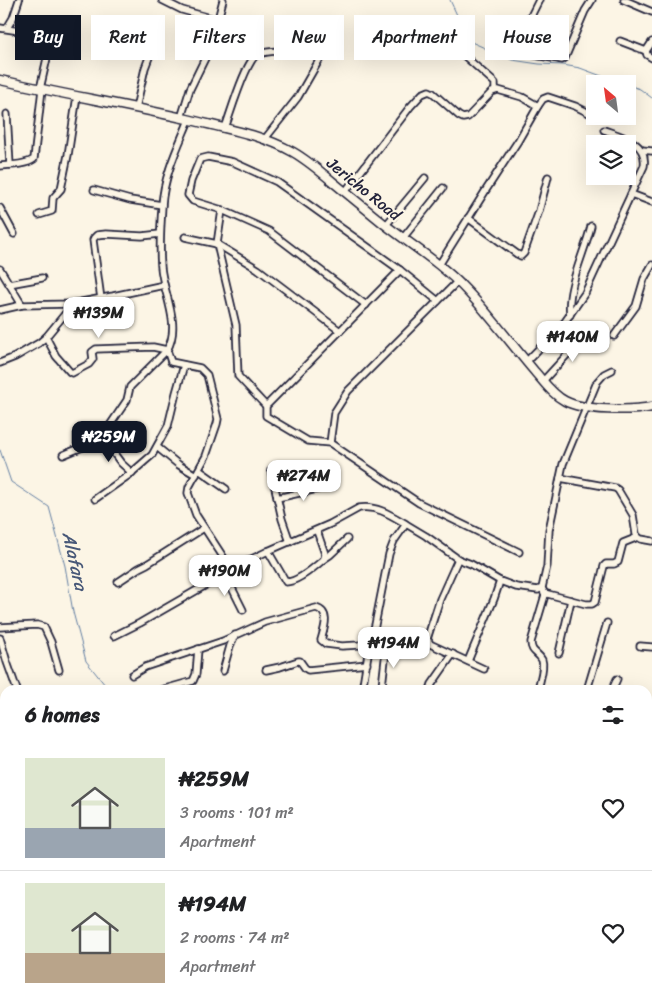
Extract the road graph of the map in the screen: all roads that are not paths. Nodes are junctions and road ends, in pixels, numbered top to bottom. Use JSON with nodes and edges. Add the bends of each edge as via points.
{"nodes":[{"id":1,"x":19,"y":0,"type":"edge"},
{"id":2,"x":162,"y":0,"type":"edge"},
{"id":3,"x":223,"y":0,"type":"edge"},
{"id":4,"x":539,"y":0,"type":"edge"},
{"id":5,"x":592,"y":0,"type":"edge"},
{"id":6,"x":624,"y":0,"type":"edge"},
{"id":7,"x":174,"y":3,"type":"edge"},
{"id":8,"x":652,"y":12,"type":"edge"},
{"id":9,"x":200,"y":15,"type":"edge"},
{"id":10,"x":219,"y":15,"type":"edge"},
{"id":11,"x":0,"y":28,"type":"edge"},
{"id":12,"x":7,"y":28,"type":"junction"},
{"id":13,"x":15,"y":29,"type":"edge"},
{"id":14,"x":620,"y":42,"type":"dead end"},
{"id":15,"x":652,"y":42,"type":"edge"},
{"id":16,"x":646,"y":51,"type":"junction"},
{"id":17,"x":274,"y":52,"type":"edge"},
{"id":18,"x":652,"y":58,"type":"edge"},
{"id":19,"x":47,"y":60,"type":"edge"},
{"id":20,"x":148,"y":60,"type":"edge"},
{"id":21,"x":204,"y":60,"type":"edge"},
{"id":22,"x":318,"y":60,"type":"edge"},
{"id":23,"x":469,"y":60,"type":"edge"},
{"id":24,"x":0,"y":80,"type":"edge"},
{"id":25,"x":41,"y":89,"type":"junction"},
{"id":26,"x":495,"y":90,"type":"junction"},
{"id":27,"x":77,"y":96,"type":"junction"},
{"id":28,"x":538,"y":106,"type":"junction"},
{"id":29,"x":136,"y":108,"type":"junction"},
{"id":30,"x":586,"y":112,"type":"edge"},
{"id":31,"x":7,"y":114,"type":"dead end"},
{"id":32,"x":185,"y":119,"type":"junction"},
{"id":33,"x":225,"y":128,"type":"junction"},
{"id":34,"x":604,"y":130,"type":"dead end"},
{"id":35,"x":264,"y":140,"type":"junction"},
{"id":36,"x":642,"y":150,"type":"junction"},
{"id":37,"x":652,"y":151,"type":"edge"},
{"id":38,"x":10,"y":165,"type":"junction"},
{"id":39,"x":0,"y":166,"type":"edge"},
{"id":40,"x":548,"y":177,"type":"dead end"},
{"id":41,"x":425,"y":178,"type":"dead end"},
{"id":42,"x":443,"y":188,"type":"dead end"},
{"id":43,"x":94,"y":190,"type":"dead end"},
{"id":44,"x":345,"y":192,"type":"junction"},
{"id":45,"x":630,"y":194,"type":"junction"},
{"id":46,"x":652,"y":202,"type":"edge"},
{"id":47,"x":162,"y":205,"type":"junction"},
{"id":48,"x":0,"y":208,"type":"edge"},
{"id":49,"x":222,"y":210,"type":"junction"},
{"id":50,"x":39,"y":215,"type":"dead end"},
{"id":51,"x":468,"y":218,"type":"junction"},
{"id":52,"x":386,"y":225,"type":"junction"},
{"id":53,"x":591,"y":226,"type":"dead end"},
{"id":54,"x":14,"y":234,"type":"dead end"},
{"id":55,"x":160,"y":234,"type":"junction"},
{"id":56,"x":185,"y":237,"type":"dead end"},
{"id":57,"x":403,"y":238,"type":"junction"},
{"id":58,"x":217,"y":244,"type":"junction"},
{"id":59,"x":439,"y":265,"type":"junction"},
{"id":60,"x":652,"y":265,"type":"edge"},
{"id":61,"x":0,"y":269,"type":"edge"},
{"id":62,"x":400,"y":270,"type":"junction"},
{"id":63,"x":42,"y":278,"type":"dead end"},
{"id":64,"x":458,"y":282,"type":"junction"},
{"id":65,"x":9,"y":284,"type":"junction"},
{"id":66,"x":164,"y":285,"type":"junction"},
{"id":67,"x":101,"y":298,"type":"junction"},
{"id":68,"x":438,"y":301,"type":"junction"},
{"id":69,"x":72,"y":304,"type":"junction"},
{"id":70,"x":22,"y":305,"type":"junction"},
{"id":71,"x":366,"y":305,"type":"junction"},
{"id":72,"x":0,"y":310,"type":"edge"},
{"id":73,"x":570,"y":315,"type":"junction"},
{"id":74,"x":340,"y":331,"type":"junction"},
{"id":75,"x":588,"y":332,"type":"dead end"},
{"id":76,"x":614,"y":336,"type":"dead end"},
{"id":77,"x":46,"y":337,"type":"junction"},
{"id":78,"x":168,"y":350,"type":"junction"},
{"id":79,"x":526,"y":362,"type":"junction"},
{"id":80,"x":0,"y":363,"type":"edge"},
{"id":81,"x":184,"y":365,"type":"junction"},
{"id":82,"x":612,"y":370,"type":"dead end"},
{"id":83,"x":543,"y":381,"type":"junction"},
{"id":84,"x":266,"y":406,"type":"junction"},
{"id":85,"x":587,"y":407,"type":"junction"},
{"id":86,"x":652,"y":407,"type":"edge"},
{"id":87,"x":102,"y":437,"type":"junction"},
{"id":88,"x":330,"y":443,"type":"junction"},
{"id":89,"x":157,"y":447,"type":"junction"},
{"id":90,"x":64,"y":454,"type":"dead end"},
{"id":91,"x":271,"y":470,"type":"dead end"},
{"id":92,"x":132,"y":473,"type":"junction"},
{"id":93,"x":197,"y":473,"type":"junction"},
{"id":94,"x":560,"y":478,"type":"junction"},
{"id":95,"x":326,"y":487,"type":"dead end"},
{"id":96,"x":226,"y":489,"type":"dead end"},
{"id":97,"x":95,"y":498,"type":"dead end"},
{"id":98,"x":277,"y":498,"type":"junction"},
{"id":99,"x":406,"y":524,"type":"junction"},
{"id":100,"x":204,"y":528,"type":"junction"},
{"id":101,"x":317,"y":531,"type":"junction"},
{"id":102,"x":638,"y":537,"type":"junction"},
{"id":103,"x":347,"y":539,"type":"dead end"},
{"id":104,"x":652,"y":541,"type":"edge"},
{"id":105,"x":290,"y":542,"type":"junction"},
{"id":106,"x":268,"y":551,"type":"junction"},
{"id":107,"x":519,"y":552,"type":"dead end"},
{"id":108,"x":324,"y":559,"type":"junction"},
{"id":109,"x":458,"y":559,"type":"junction"},
{"id":110,"x":231,"y":570,"type":"junction"},
{"id":111,"x":225,"y":574,"type":"junction"},
{"id":112,"x":500,"y":580,"type":"junction"},
{"id":113,"x":118,"y":582,"type":"dead end"},
{"id":114,"x":543,"y":590,"type":"junction"},
{"id":115,"x":571,"y":600,"type":"junction"},
{"id":116,"x":243,"y":610,"type":"dead end"},
{"id":117,"x":607,"y":623,"type":"dead end"},
{"id":118,"x":0,"y":627,"type":"edge"},
{"id":119,"x":235,"y":635,"type":"junction"},
{"id":120,"x":114,"y":636,"type":"dead end"},
{"id":121,"x":0,"y":638,"type":"edge"},
{"id":122,"x":370,"y":642,"type":"junction"},
{"id":123,"x":386,"y":642,"type":"junction"},
{"id":124,"x":429,"y":642,"type":"junction"},
{"id":125,"x":640,"y":646,"type":"dead end"},
{"id":126,"x":652,"y":647,"type":"edge"},
{"id":127,"x":198,"y":650,"type":"junction"},
{"id":128,"x":559,"y":653,"type":"dead end"},
{"id":129,"x":454,"y":654,"type":"junction"},
{"id":130,"x":468,"y":661,"type":"junction"},
{"id":131,"x":366,"y":664,"type":"junction"},
{"id":132,"x":484,"y":669,"type":"dead end"},
{"id":133,"x":59,"y":670,"type":"dead end"},
{"id":134,"x":266,"y":670,"type":"dead end"},
{"id":135,"x":223,"y":671,"type":"dead end"},
{"id":136,"x":132,"y":675,"type":"dead end"},
{"id":137,"x":617,"y":679,"type":"dead end"},
{"id":138,"x":15,"y":685,"type":"edge"},
{"id":139,"x":178,"y":685,"type":"edge"},
{"id":140,"x":363,"y":685,"type":"edge"},
{"id":141,"x":382,"y":685,"type":"edge"},
{"id":142,"x":432,"y":685,"type":"edge"},
{"id":143,"x":539,"y":685,"type":"edge"},
{"id":144,"x":588,"y":685,"type":"edge"},
{"id":145,"x":614,"y":685,"type":"edge"}],
"edges":[{"from":1,"to":12,"type":"street"},
{"from":2,"to":7,"type":"street"},
{"from":3,"to":10,"type":"street"},
{"from":4,"to":5,"type":"street","via":[[520,48],[562,60]]},
{"from":6,"to":8,"type":"street"},
{"from":7,"to":9,"type":"street","via":[[182,10]]},
{"from":11,"to":12,"type":"street"},
{"from":12,"to":13,"type":"street"},
{"from":14,"to":16,"type":"street"},
{"from":15,"to":16,"type":"street"},
{"from":16,"to":18,"type":"street"},
{"from":17,"to":33,"type":"street","via":[[252,58]]},
{"from":19,"to":25,"type":"street"},
{"from":20,"to":29,"type":"street"},
{"from":21,"to":32,"type":"street","via":[[190,90]]},
{"from":22,"to":35,"type":"street","via":[[298,97]]},
{"from":23,"to":26,"type":"street","via":[[495,83]]},
{"from":24,"to":25,"type":"street","name":"Jericho Road"},
{"from":25,"to":27,"type":"street","name":"Jericho Road"},
{"from":25,"to":38,"type":"street","via":[[34,159]]},
{"from":26,"to":28,"type":"street","via":[[522,97]]},
{"from":26,"to":44,"type":"street","via":[[464,118],[433,93],[422,94]]},
{"from":27,"to":29,"type":"street","name":"Jericho Road"},
{"from":27,"to":50,"type":"street","via":[[61,189],[53,198],[52,210]]},
{"from":28,"to":30,"type":"street","via":[[548,97]]},
{"from":28,"to":51,"type":"street"},
{"from":29,"to":32,"type":"street","name":"Jericho Road"},
{"from":31,"to":38,"type":"street"},
{"from":32,"to":33,"type":"street","name":"Jericho Road"},
{"from":32,"to":47,"type":"street"},
{"from":33,"to":35,"type":"street","name":"Jericho Road"},
{"from":34,"to":36,"type":"street","via":[[624,137]]},
{"from":35,"to":44,"type":"street","name":"Jericho Road","via":[[293,152]]},
{"from":36,"to":37,"type":"street"},
{"from":36,"to":45,"type":"street","via":[[644,166]]},
{"from":38,"to":39,"type":"street"},
{"from":40,"to":51,"type":"street","via":[[522,255]]},
{"from":41,"to":52,"type":"street"},
{"from":42,"to":57,"type":"street"},
{"from":43,"to":47,"type":"street"},
{"from":44,"to":52,"type":"street","name":"Jericho Road"},
{"from":45,"to":46,"type":"street"},
{"from":45,"to":73,"type":"street","via":[[595,274]]},
{"from":47,"to":55,"type":"street"},
{"from":48,"to":54,"type":"street"},
{"from":49,"to":58,"type":"street"},
{"from":49,"to":62,"type":"street","via":[[193,201],[188,195],[200,159],[208,157],[233,162],[277,182]]},
{"from":49,"to":71,"type":"street","via":[[269,231]]},
{"from":51,"to":59,"type":"street"},
{"from":52,"to":57,"type":"street","name":"Jericho Road"},
{"from":53,"to":73,"type":"street","via":[[569,301]]},
{"from":55,"to":66,"type":"street"},
{"from":55,"to":67,"type":"street","via":[[106,234],[94,238]]},
{"from":56,"to":58,"type":"street"},
{"from":57,"to":59,"type":"street","name":"Jericho Road"},
{"from":58,"to":74,"type":"street","via":[[258,268]]},
{"from":58,"to":84,"type":"street","via":[[236,325],[238,376]]},
{"from":59,"to":64,"type":"street","name":"Jericho Road"},
{"from":60,"to":76,"type":"street","via":[[636,306]]},
{"from":61,"to":65,"type":"street"},
{"from":62,"to":68,"type":"street"},
{"from":62,"to":71,"type":"street"},
{"from":63,"to":65,"type":"street"},
{"from":64,"to":68,"type":"street"},
{"from":64,"to":79,"type":"street","name":"Jericho Road"},
{"from":65,"to":70,"type":"street"},
{"from":66,"to":67,"type":"street"},
{"from":66,"to":78,"type":"street","via":[[170,302],[172,326]]},
{"from":67,"to":69,"type":"street"},
{"from":68,"to":88,"type":"street","via":[[348,391],[334,412]]},
{"from":69,"to":70,"type":"street"},
{"from":69,"to":77,"type":"street"},
{"from":70,"to":72,"type":"street"},
{"from":71,"to":74,"type":"street"},
{"from":73,"to":79,"type":"street"},
{"from":74,"to":84,"type":"street"},
{"from":75,"to":83,"type":"street"},
{"from":77,"to":78,"type":"street","via":[[56,356],[72,373],[89,364],[96,349],[154,347]]},
{"from":77,"to":80,"type":"street","via":[[23,353]]},
{"from":78,"to":81,"type":"street","via":[[171,362]]},
{"from":78,"to":87,"type":"street","via":[[130,387],[127,400]]},
{"from":79,"to":83,"type":"street","name":"Jericho Road"},
{"from":81,"to":89,"type":"street","via":[[168,426]]},
{"from":81,"to":93,"type":"street","via":[[200,368],[207,375],[218,420]]},
{"from":82,"to":85,"type":"street","via":[[597,382]]},
{"from":83,"to":85,"type":"street","name":"Jericho Road","via":[[565,401]]},
{"from":84,"to":88,"type":"street","via":[[266,416],[308,442]]},
{"from":85,"to":86,"type":"street","name":"Jericho Road"},
{"from":85,"to":94,"type":"street"},
{"from":87,"to":90,"type":"street"},
{"from":87,"to":92,"type":"street"},
{"from":88,"to":107,"type":"street","via":[[419,503]]},
{"from":89,"to":92,"type":"street"},
{"from":89,"to":93,"type":"street","via":[[179,465]]},
{"from":91,"to":98,"type":"street"},
{"from":92,"to":97,"type":"street"},
{"from":93,"to":96,"type":"street"},
{"from":93,"to":100,"type":"street","via":[[188,493]]},
{"from":94,"to":102,"type":"street","via":[[618,490],[633,515]]},
{"from":94,"to":114,"type":"street","via":[[548,530]]},
{"from":95,"to":98,"type":"street"},
{"from":98,"to":105,"type":"street"},
{"from":99,"to":101,"type":"street","via":[[386,512],[363,508]]},
{"from":99,"to":109,"type":"street"},
{"from":99,"to":122,"type":"street","via":[[389,554]]},
{"from":100,"to":110,"type":"street"},
{"from":100,"to":113,"type":"street"},
{"from":101,"to":105,"type":"street"},
{"from":101,"to":108,"type":"street"},
{"from":102,"to":104,"type":"street"},
{"from":102,"to":115,"type":"street","via":[[622,544],[618,562],[605,564],[594,604]]},
{"from":103,"to":108,"type":"street"},
{"from":105,"to":106,"type":"street"},
{"from":106,"to":108,"type":"street","via":[[288,583]]},
{"from":106,"to":110,"type":"street"},
{"from":109,"to":112,"type":"street"},
{"from":109,"to":124,"type":"street","via":[[440,599]]},
{"from":110,"to":111,"type":"street"},
{"from":111,"to":116,"type":"street"},
{"from":111,"to":120,"type":"street"},
{"from":112,"to":114,"type":"street","via":[[516,587]]},
{"from":112,"to":130,"type":"street"},
{"from":114,"to":115,"type":"street"},
{"from":114,"to":143,"type":"street","via":[[545,595],[531,642],[532,650],[540,657],[543,666]]},
{"from":115,"to":128,"type":"street"},
{"from":117,"to":144,"type":"street"},
{"from":118,"to":133,"type":"street","via":[[44,627]]},
{"from":119,"to":122,"type":"street","via":[[265,622],[320,608],[325,617],[323,643],[342,646]]},
{"from":119,"to":127,"type":"street"},
{"from":119,"to":135,"type":"street"},
{"from":121,"to":138,"type":"street"},
{"from":122,"to":123,"type":"street"},
{"from":122,"to":131,"type":"street"},
{"from":123,"to":124,"type":"street","via":[[419,645]]},
{"from":123,"to":141,"type":"street"},
{"from":124,"to":129,"type":"street"},
{"from":125,"to":126,"type":"street"},
{"from":127,"to":136,"type":"street","via":[[145,667]]},
{"from":127,"to":139,"type":"street","via":[[193,681]]},
{"from":129,"to":130,"type":"street"},
{"from":129,"to":142,"type":"street"},
{"from":130,"to":132,"type":"street"},
{"from":131,"to":134,"type":"street","via":[[308,670],[298,661]]},
{"from":131,"to":140,"type":"street"},
{"from":137,"to":145,"type":"street"}]}
